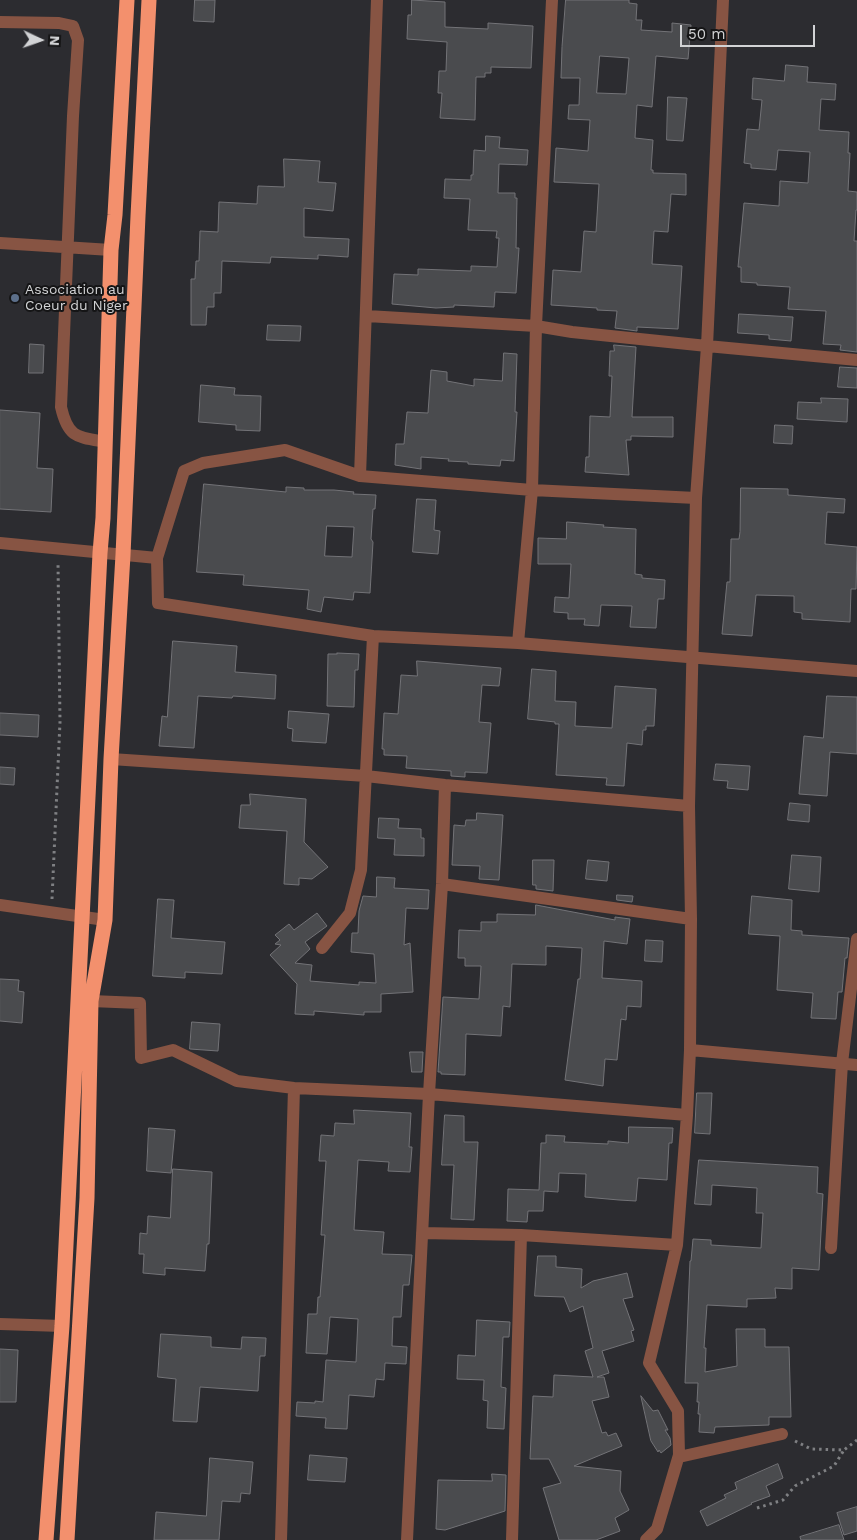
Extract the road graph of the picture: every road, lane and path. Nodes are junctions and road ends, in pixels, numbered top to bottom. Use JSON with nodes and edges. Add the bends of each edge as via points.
{"nodes":[{"id":1,"x":127,"y":0,"type":"edge"},
{"id":2,"x":150,"y":0,"type":"edge"},
{"id":3,"x":377,"y":0,"type":"edge"},
{"id":4,"x":552,"y":0,"type":"edge"},
{"id":5,"x":723,"y":0,"type":"edge"},
{"id":6,"x":0,"y":22,"type":"edge"},
{"id":7,"x":0,"y":243,"type":"edge"},
{"id":8,"x":68,"y":247,"type":"junction"},
{"id":9,"x":111,"y":250,"type":"junction"},
{"id":10,"x":367,"y":316,"type":"junction"},
{"id":11,"x":536,"y":326,"type":"junction"},
{"id":12,"x":707,"y":346,"type":"junction"},
{"id":13,"x":857,"y":360,"type":"edge"},
{"id":14,"x":106,"y":442,"type":"junction"},
{"id":15,"x":360,"y":476,"type":"junction"},
{"id":16,"x":532,"y":490,"type":"junction"},
{"id":17,"x":696,"y":498,"type":"junction"},
{"id":18,"x":0,"y":543,"type":"edge"},
{"id":19,"x":58,"y":548,"type":"junction"},
{"id":20,"x":100,"y":553,"type":"junction"},
{"id":21,"x":124,"y":555,"type":"junction"},
{"id":22,"x":157,"y":558,"type":"junction"},
{"id":23,"x":373,"y":636,"type":"junction"},
{"id":24,"x":518,"y":643,"type":"junction"},
{"id":25,"x":693,"y":658,"type":"junction"},
{"id":26,"x":857,"y":671,"type":"edge"},
{"id":27,"x":111,"y":759,"type":"junction"},
{"id":28,"x":366,"y":776,"type":"junction"},
{"id":29,"x":445,"y":785,"type":"junction"},
{"id":30,"x":689,"y":806,"type":"junction"},
{"id":31,"x":442,"y":884,"type":"junction"},
{"id":32,"x":0,"y":905,"type":"edge"},
{"id":33,"x":51,"y":913,"type":"junction"},
{"id":34,"x":83,"y":917,"type":"junction"},
{"id":35,"x":691,"y":919,"type":"junction"},
{"id":36,"x":105,"y":920,"type":"junction"},
{"id":37,"x":857,"y":938,"type":"edge"},
{"id":38,"x":322,"y":948,"type":"dead end"},
{"id":39,"x":91,"y":1001,"type":"junction"},
{"id":40,"x":690,"y":1050,"type":"junction"},
{"id":41,"x":842,"y":1064,"type":"junction"},
{"id":42,"x":857,"y":1065,"type":"edge"},
{"id":43,"x":294,"y":1088,"type":"junction"},
{"id":44,"x":429,"y":1094,"type":"junction"},
{"id":45,"x":687,"y":1115,"type":"junction"},
{"id":46,"x":422,"y":1233,"type":"junction"},
{"id":47,"x":521,"y":1235,"type":"junction"},
{"id":48,"x":677,"y":1245,"type":"junction"},
{"id":49,"x":832,"y":1248,"type":"dead end"},
{"id":50,"x":0,"y":1324,"type":"edge"},
{"id":51,"x":62,"y":1326,"type":"junction"},
{"id":52,"x":782,"y":1434,"type":"joint"},
{"id":53,"x":857,"y":1440,"type":"edge"},
{"id":54,"x":844,"y":1450,"type":"junction"},
{"id":55,"x":679,"y":1457,"type":"junction"},
{"id":56,"x":757,"y":1508,"type":"dead end"},
{"id":57,"x":46,"y":1540,"type":"edge"},
{"id":58,"x":67,"y":1540,"type":"edge"},
{"id":59,"x":281,"y":1540,"type":"edge"},
{"id":60,"x":407,"y":1540,"type":"edge"},
{"id":61,"x":512,"y":1540,"type":"edge"},
{"id":62,"x":646,"y":1540,"type":"edge"}],
"edges":[{"from":1,"to":9,"type":"highway"},
{"from":2,"to":21,"type":"highway"},
{"from":3,"to":10,"type":"street"},
{"from":4,"to":11,"type":"street"},
{"from":5,"to":12,"type":"street"},
{"from":6,"to":8,"type":"street","via":[[73,26],[78,40]]},
{"from":7,"to":8,"type":"street"},
{"from":8,"to":9,"type":"street"},
{"from":8,"to":14,"type":"street","via":[[61,407],[65,422],[78,437]]},
{"from":9,"to":14,"type":"highway"},
{"from":10,"to":11,"type":"street"},
{"from":10,"to":15,"type":"street"},
{"from":11,"to":12,"type":"street"},
{"from":11,"to":16,"type":"street"},
{"from":12,"to":13,"type":"street"},
{"from":12,"to":17,"type":"street"},
{"from":14,"to":20,"type":"highway"},
{"from":15,"to":16,"type":"street"},
{"from":15,"to":22,"type":"street","via":[[285,450],[203,463],[184,471]]},
{"from":16,"to":17,"type":"street"},
{"from":16,"to":24,"type":"street"},
{"from":17,"to":25,"type":"street"},
{"from":18,"to":19,"type":"street"},
{"from":19,"to":20,"type":"street"},
{"from":19,"to":33,"type":"path","via":[[60,722]]},
{"from":20,"to":21,"type":"street"},
{"from":20,"to":34,"type":"highway"},
{"from":21,"to":22,"type":"street"},
{"from":21,"to":27,"type":"highway"},
{"from":22,"to":23,"type":"street","via":[[158,603]]},
{"from":23,"to":24,"type":"street"},
{"from":23,"to":28,"type":"street"},
{"from":24,"to":25,"type":"street"},
{"from":25,"to":26,"type":"street"},
{"from":25,"to":30,"type":"street"},
{"from":27,"to":28,"type":"street"},
{"from":27,"to":36,"type":"highway"},
{"from":28,"to":29,"type":"street"},
{"from":28,"to":38,"type":"street","via":[[361,870],[350,913]]},
{"from":29,"to":30,"type":"street"},
{"from":29,"to":31,"type":"street"},
{"from":30,"to":35,"type":"street"},
{"from":31,"to":35,"type":"street"},
{"from":31,"to":44,"type":"street"},
{"from":32,"to":33,"type":"street"},
{"from":33,"to":34,"type":"street"},
{"from":34,"to":36,"type":"street"},
{"from":34,"to":51,"type":"highway"},
{"from":35,"to":40,"type":"street"},
{"from":36,"to":39,"type":"highway"},
{"from":37,"to":41,"type":"street"},
{"from":39,"to":43,"type":"street","via":[[140,1002],[141,1058],[173,1050],[237,1081]]},
{"from":39,"to":58,"type":"highway","via":[[87,1198]]},
{"from":40,"to":41,"type":"street"},
{"from":40,"to":45,"type":"street"},
{"from":41,"to":42,"type":"street"},
{"from":41,"to":49,"type":"street"},
{"from":43,"to":44,"type":"street"},
{"from":43,"to":59,"type":"street"},
{"from":44,"to":45,"type":"street"},
{"from":44,"to":46,"type":"street"},
{"from":45,"to":48,"type":"street"},
{"from":46,"to":47,"type":"street"},
{"from":46,"to":60,"type":"street"},
{"from":47,"to":48,"type":"street"},
{"from":47,"to":61,"type":"street"},
{"from":48,"to":55,"type":"street","via":[[649,1363],[678,1411]]},
{"from":50,"to":51,"type":"street"},
{"from":51,"to":57,"type":"highway"},
{"from":52,"to":54,"type":"path","via":[[811,1448]]},
{"from":52,"to":55,"type":"street"},
{"from":53,"to":54,"type":"path"},
{"from":54,"to":56,"type":"path","via":[[834,1466],[796,1486],[783,1500]]},
{"from":55,"to":62,"type":"street","via":[[657,1529]]}]}
